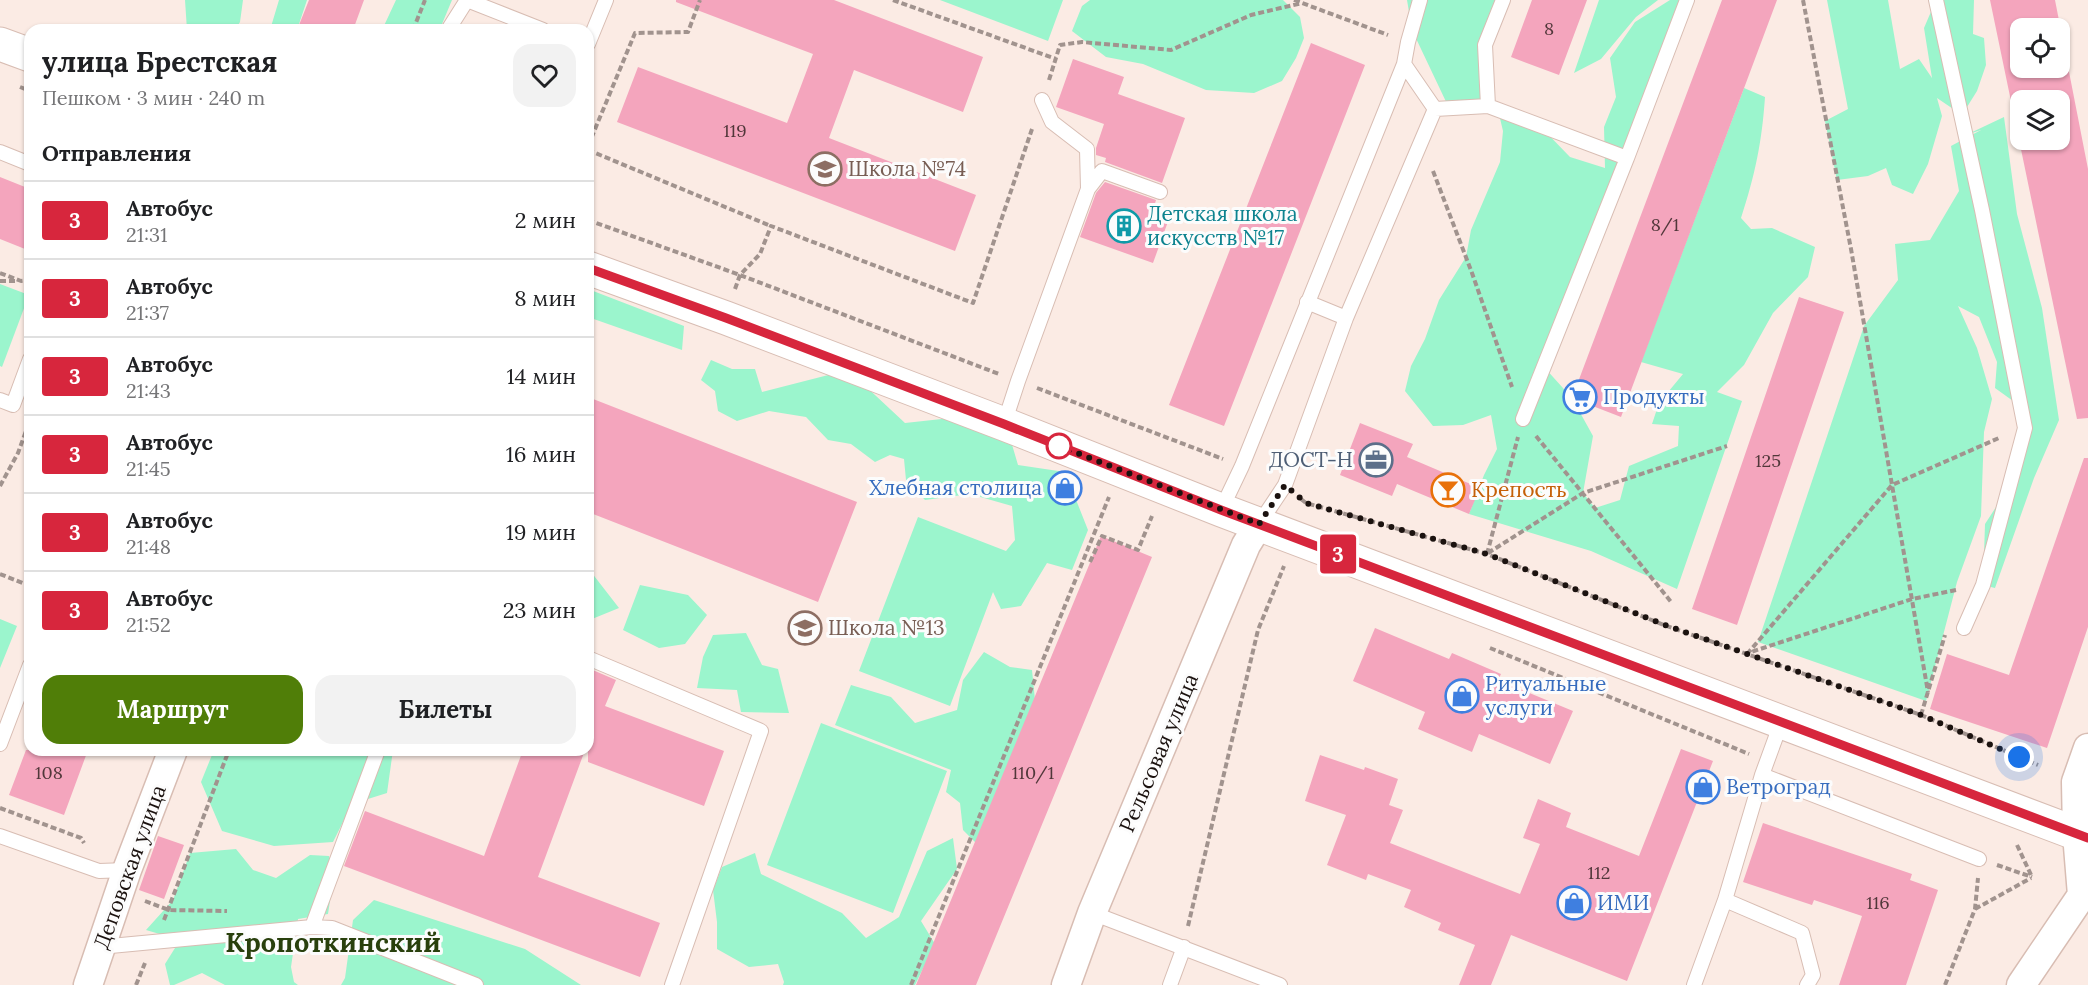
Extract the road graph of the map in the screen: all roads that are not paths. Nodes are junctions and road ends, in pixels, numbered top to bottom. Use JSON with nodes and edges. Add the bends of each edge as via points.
{"nodes":[{"id":1,"x":467,"y":0,"type":"edge"},
{"id":2,"x":606,"y":0,"type":"edge"},
{"id":3,"x":1420,"y":0,"type":"edge"},
{"id":4,"x":1503,"y":0,"type":"edge"},
{"id":5,"x":1687,"y":0,"type":"edge"},
{"id":6,"x":1936,"y":0,"type":"edge"},
{"id":7,"x":452,"y":24,"type":"edge"},
{"id":8,"x":528,"y":24,"type":"edge"},
{"id":9,"x":594,"y":29,"type":"edge"},
{"id":10,"x":0,"y":44,"type":"edge"},
{"id":11,"x":24,"y":53,"type":"edge"},
{"id":12,"x":1404,"y":64,"type":"junction"},
{"id":13,"x":1042,"y":99,"type":"road end"},
{"id":14,"x":1488,"y":106,"type":"junction"},
{"id":15,"x":1436,"y":109,"type":"junction"},
{"id":16,"x":0,"y":152,"type":"edge"},
{"id":17,"x":1627,"y":158,"type":"junction"},
{"id":18,"x":24,"y":162,"type":"edge"},
{"id":19,"x":1088,"y":189,"type":"junction"},
{"id":20,"x":1160,"y":192,"type":"dead end"},
{"id":21,"x":594,"y":270,"type":"edge"},
{"id":22,"x":1307,"y":302,"type":"junction"},
{"id":23,"x":1346,"y":318,"type":"junction"},
{"id":24,"x":24,"y":375,"type":"edge"},
{"id":25,"x":0,"y":400,"type":"edge"},
{"id":26,"x":1523,"y":419,"type":"road end"},
{"id":27,"x":1004,"y":424,"type":"junction"},
{"id":28,"x":1221,"y":510,"type":"junction"},
{"id":29,"x":1259,"y":524,"type":"junction"},
{"id":30,"x":1964,"y":628,"type":"road end"},
{"id":31,"x":594,"y":660,"type":"edge"},
{"id":32,"x":24,"y":681,"type":"edge"},
{"id":33,"x":1781,"y":723,"type":"junction"},
{"id":34,"x":0,"y":744,"type":"edge"},
{"id":35,"x":2088,"y":748,"type":"edge"},
{"id":36,"x":172,"y":756,"type":"edge"},
{"id":37,"x":376,"y":756,"type":"edge"},
{"id":38,"x":1762,"y":775,"type":"junction"},
{"id":39,"x":0,"y":836,"type":"edge"},
{"id":40,"x":2083,"y":836,"type":"edge"},
{"id":41,"x":1979,"y":859,"type":"road end"},
{"id":42,"x":127,"y":870,"type":"junction"},
{"id":43,"x":1725,"y":900,"type":"junction"},
{"id":44,"x":1092,"y":913,"type":"junction"},
{"id":45,"x":312,"y":927,"type":"junction"},
{"id":46,"x":100,"y":947,"type":"junction"},
{"id":47,"x":1184,"y":947,"type":"junction"},
{"id":48,"x":88,"y":985,"type":"edge"},
{"id":49,"x":476,"y":985,"type":"edge"},
{"id":50,"x":672,"y":985,"type":"edge"},
{"id":51,"x":1066,"y":985,"type":"edge"},
{"id":52,"x":1170,"y":985,"type":"edge"},
{"id":53,"x":1280,"y":985,"type":"edge"},
{"id":54,"x":1694,"y":985,"type":"edge"},
{"id":55,"x":1807,"y":985,"type":"edge"},
{"id":56,"x":2021,"y":985,"type":"edge"}],
"edges":[{"from":1,"to":7,"type":"lane"},
{"from":1,"to":8,"type":"lane"},
{"from":2,"to":9,"type":"lane"},
{"from":3,"to":12,"type":"lane"},
{"from":4,"to":14,"type":"lane","via":[[1485,45]]},
{"from":5,"to":17,"type":"lane"},
{"from":6,"to":30,"type":"lane","via":[[2025,428],[1983,585]]},
{"from":10,"to":11,"type":"main road"},
{"from":12,"to":15,"type":"lane"},
{"from":12,"to":22,"type":"lane"},
{"from":13,"to":19,"type":"lane","via":[[1052,122],[1087,149]]},
{"from":14,"to":15,"type":"lane"},
{"from":14,"to":17,"type":"lane"},
{"from":15,"to":23,"type":"lane"},
{"from":16,"to":18,"type":"lane"},
{"from":17,"to":26,"type":"lane"},
{"from":19,"to":20,"type":"lane","via":[[1102,171]]},
{"from":19,"to":27,"type":"lane"},
{"from":21,"to":27,"type":"main road"},
{"from":22,"to":23,"type":"lane"},
{"from":22,"to":28,"type":"lane"},
{"from":23,"to":29,"type":"lane","via":[[1285,485]]},
{"from":24,"to":25,"type":"lane","via":[[13,405]]},
{"from":27,"to":28,"type":"main road"},
{"from":28,"to":29,"type":"main road"},
{"from":29,"to":33,"type":"main road"},
{"from":29,"to":44,"type":"street","name":"Рельсовая улица","via":[[1246,545]]},
{"from":31,"to":50,"type":"lane","via":[[761,730]]},
{"from":32,"to":34,"type":"lane"},
{"from":33,"to":38,"type":"lane"},
{"from":33,"to":40,"type":"main road"},
{"from":35,"to":40,"type":"street","via":[[2076,782]]},
{"from":36,"to":42,"type":"street","name":"Деповская улица"},
{"from":37,"to":45,"type":"lane"},
{"from":38,"to":41,"type":"lane"},
{"from":38,"to":43,"type":"lane"},
{"from":39,"to":42,"type":"lane","via":[[99,871]]},
{"from":40,"to":56,"type":"street","via":[[2082,895]]},
{"from":42,"to":46,"type":"street","name":"Деповская улица"},
{"from":43,"to":54,"type":"lane"},
{"from":43,"to":55,"type":"lane","via":[[1802,933],[1813,975]]},
{"from":44,"to":47,"type":"lane"},
{"from":44,"to":51,"type":"street","name":"Рельсовая улица"},
{"from":45,"to":46,"type":"lane"},
{"from":45,"to":49,"type":"lane","via":[[332,928]]},
{"from":46,"to":48,"type":"street","name":"Деповская улица"},
{"from":47,"to":52,"type":"lane"},
{"from":47,"to":53,"type":"lane"}]}
